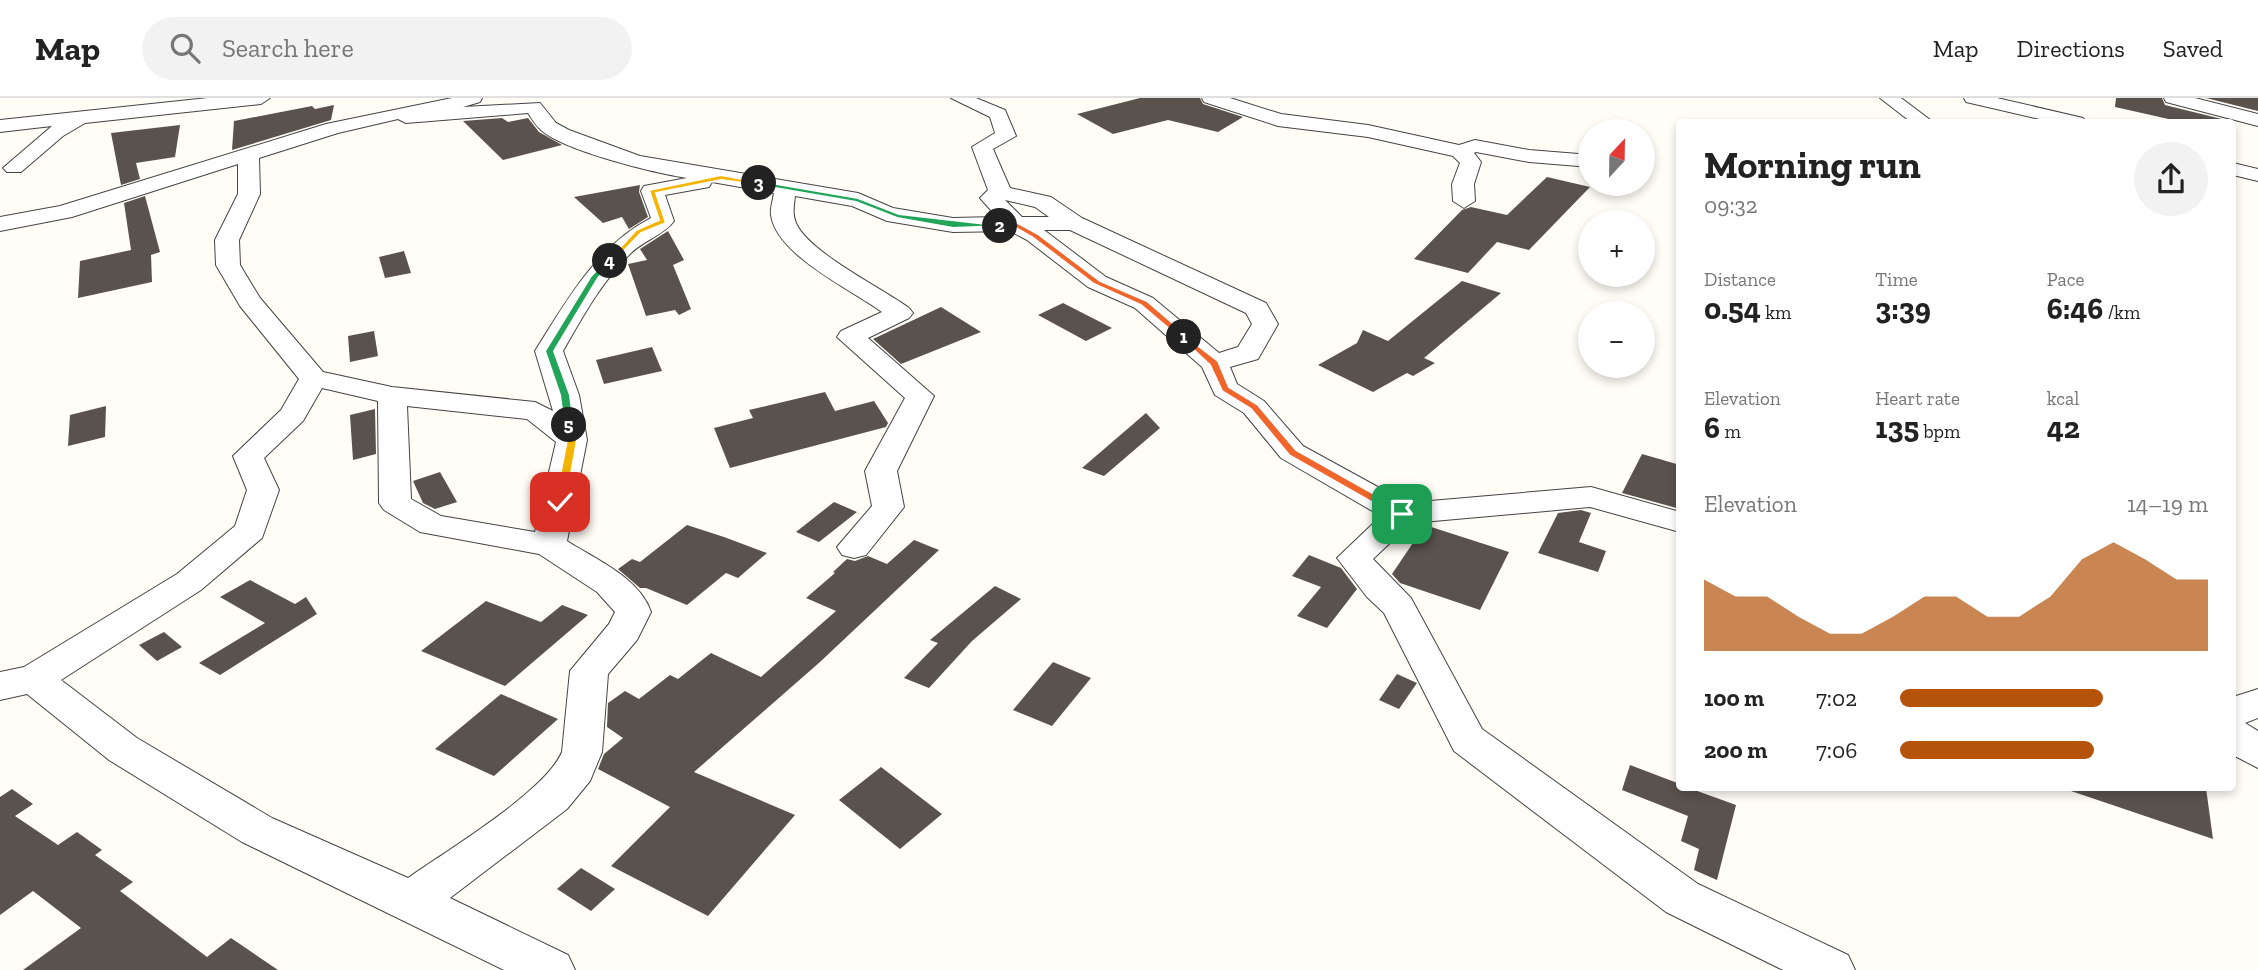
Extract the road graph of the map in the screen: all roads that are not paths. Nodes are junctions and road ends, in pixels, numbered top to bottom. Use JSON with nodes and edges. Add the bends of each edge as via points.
{"nodes":[{"id":1,"x":159,"y":98,"type":"edge"},
{"id":2,"x":261,"y":98,"type":"edge"},
{"id":3,"x":463,"y":98,"type":"edge"},
{"id":4,"x":473,"y":98,"type":"edge"},
{"id":5,"x":960,"y":98,"type":"edge"},
{"id":6,"x":1211,"y":98,"type":"edge"},
{"id":7,"x":1889,"y":98,"type":"edge"},
{"id":8,"x":1973,"y":98,"type":"edge"},
{"id":9,"x":2173,"y":98,"type":"edge"},
{"id":10,"x":126,"y":113,"type":"junction"},
{"id":11,"x":88,"y":117,"type":"junction"},
{"id":12,"x":1919,"y":119,"type":"edge"},
{"id":13,"x":2063,"y":119,"type":"edge"},
{"id":14,"x":2258,"y":121,"type":"edge"},
{"id":15,"x":0,"y":126,"type":"edge"},
{"id":16,"x":1460,"y":151,"type":"junction"},
{"id":17,"x":248,"y":153,"type":"junction"},
{"id":18,"x":1578,"y":160,"type":"edge"},
{"id":19,"x":14,"y":168,"type":"dead end"},
{"id":20,"x":2236,"y":170,"type":"edge"},
{"id":21,"x":2258,"y":175,"type":"edge"},
{"id":22,"x":721,"y":178,"type":"junction"},
{"id":23,"x":786,"y":187,"type":"junction"},
{"id":24,"x":1000,"y":192,"type":"junction"},
{"id":25,"x":1464,"y":201,"type":"dead end"},
{"id":26,"x":1074,"y":223,"type":"junction"},
{"id":27,"x":0,"y":224,"type":"edge"},
{"id":28,"x":1018,"y":226,"type":"junction"},
{"id":29,"x":1214,"y":363,"type":"junction"},
{"id":30,"x":313,"y":378,"type":"junction"},
{"id":31,"x":392,"y":396,"type":"junction"},
{"id":32,"x":572,"y":440,"type":"junction"},
{"id":33,"x":1402,"y":514,"type":"junction"},
{"id":34,"x":1676,"y":521,"type":"edge"},
{"id":35,"x":549,"y":545,"type":"junction"},
{"id":36,"x":855,"y":547,"type":"dead end"},
{"id":37,"x":17,"y":682,"type":"edge"},
{"id":38,"x":2258,"y":703,"type":"edge"},
{"id":39,"x":2236,"y":711,"type":"edge"},
{"id":40,"x":2236,"y":736,"type":"edge"},
{"id":41,"x":2258,"y":752,"type":"edge"},
{"id":42,"x":412,"y":901,"type":"junction"},
{"id":43,"x":551,"y":970,"type":"edge"},
{"id":44,"x":1830,"y":970,"type":"edge"}],
"edges":[{"from":1,"to":10,"type":"street"},
{"from":2,"to":10,"type":"street"},
{"from":3,"to":17,"type":"street"},
{"from":4,"to":22,"type":"street","via":[[406,117],[533,107],[549,127],[562,134],[634,161]]},
{"from":5,"to":24,"type":"street","via":[[998,114],[1006,136],[982,147]]},
{"from":6,"to":16,"type":"street","via":[[1278,120],[1368,131]]},
{"from":7,"to":12,"type":"street"},
{"from":8,"to":13,"type":"street"},
{"from":9,"to":14,"type":"street"},
{"from":10,"to":11,"type":"street"},
{"from":11,"to":15,"type":"street"},
{"from":11,"to":19,"type":"street","via":[[56,132]]},
{"from":16,"to":18,"type":"street","via":[[1475,146]]},
{"from":16,"to":25,"type":"street","via":[[1471,162],[1463,184]]},
{"from":17,"to":27,"type":"street","via":[[142,190]]},
{"from":17,"to":30,"type":"street","via":[[249,194],[227,240],[228,265],[248,301]]},
{"from":20,"to":21,"type":"street"},
{"from":22,"to":23,"type":"street"},
{"from":22,"to":32,"type":"street","via":[[652,191],[663,221],[638,232],[595,276],[549,351],[565,395]]},
{"from":23,"to":28,"type":"street","via":[[858,200],[897,216],[953,225]]},
{"from":23,"to":36,"type":"street","via":[[782,215],[805,247],[900,313],[850,337],[920,396],[881,471],[888,508]]},
{"from":24,"to":26,"type":"street","via":[[1043,202]]},
{"from":24,"to":28,"type":"street","via":[[991,198]]},
{"from":26,"to":28,"type":"street"},
{"from":26,"to":29,"type":"street","via":[[1257,308],[1265,324],[1248,352]]},
{"from":28,"to":29,"type":"street","via":[[1097,282],[1144,303]]},
{"from":29,"to":33,"type":"street","via":[[1225,389],[1254,407],[1292,452]]},
{"from":30,"to":31,"type":"street"},
{"from":30,"to":37,"type":"street","via":[[293,415],[247,456],[263,490],[250,531],[189,582]]},
{"from":31,"to":32,"type":"street","via":[[535,411]]},
{"from":31,"to":35,"type":"street","via":[[395,503],[432,525]]},
{"from":32,"to":35,"type":"street"},
{"from":33,"to":34,"type":"street","via":[[1591,497]]},
{"from":33,"to":44,"type":"street","via":[[1354,558],[1398,606],[1468,740],[1682,898]]},
{"from":35,"to":42,"type":"street","via":[[610,584],[630,602],[633,612],[624,631],[589,671],[582,752],[575,770],[552,796]]},
{"from":37,"to":42,"type":"street","via":[[257,830]]},
{"from":38,"to":39,"type":"street"},
{"from":40,"to":41,"type":"street"},
{"from":42,"to":43,"type":"street"}]}
